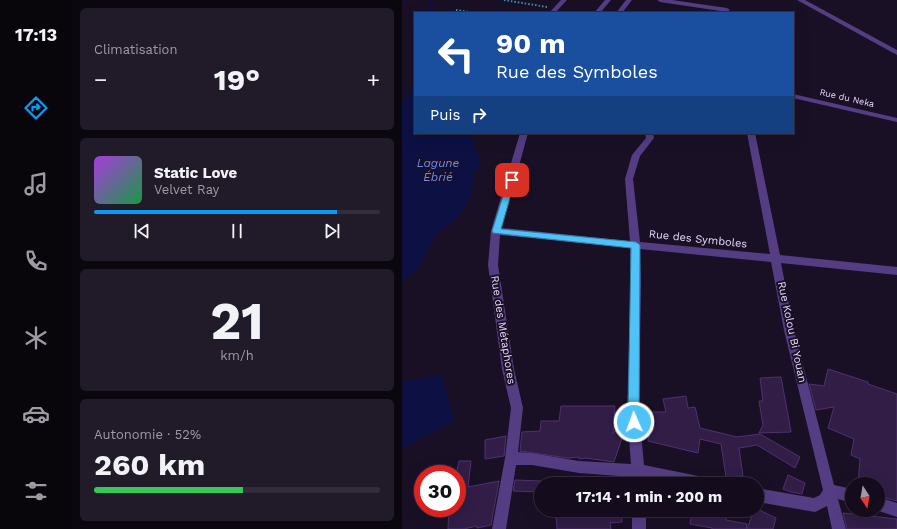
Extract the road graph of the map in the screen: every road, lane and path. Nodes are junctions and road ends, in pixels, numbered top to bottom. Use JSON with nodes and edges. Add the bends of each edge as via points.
{"nodes":[{"id":1,"x":504,"y":0,"type":"edge"},
{"id":2,"x":564,"y":0,"type":"edge"},
{"id":3,"x":608,"y":0,"type":"edge"},
{"id":4,"x":629,"y":0,"type":"edge"},
{"id":5,"x":660,"y":0,"type":"edge"},
{"id":6,"x":800,"y":0,"type":"edge"},
{"id":7,"x":456,"y":10,"type":"dead end"},
{"id":8,"x":727,"y":10,"type":"edge"},
{"id":9,"x":555,"y":11,"type":"edge"},
{"id":10,"x":471,"y":12,"type":"edge"},
{"id":11,"x":598,"y":12,"type":"edge"},
{"id":12,"x":620,"y":12,"type":"edge"},
{"id":13,"x":897,"y":53,"type":"edge"},
{"id":14,"x":794,"y":96,"type":"edge"},
{"id":15,"x":897,"y":120,"type":"edge"},
{"id":16,"x":524,"y":134,"type":"edge"},
{"id":17,"x":649,"y":134,"type":"edge"},
{"id":18,"x":751,"y":134,"type":"edge"},
{"id":19,"x":496,"y":231,"type":"junction"},
{"id":20,"x":636,"y":245,"type":"junction"},
{"id":21,"x":776,"y":259,"type":"junction"},
{"id":22,"x":897,"y":271,"type":"edge"},
{"id":23,"x":511,"y":458,"type":"junction"},
{"id":24,"x":634,"y":477,"type":"edge"},
{"id":25,"x":639,"y":477,"type":"edge"},
{"id":26,"x":830,"y":490,"type":"junction"},
{"id":27,"x":845,"y":494,"type":"edge"},
{"id":28,"x":764,"y":496,"type":"edge"},
{"id":29,"x":885,"y":506,"type":"edge"},
{"id":30,"x":897,"y":510,"type":"edge"},
{"id":31,"x":639,"y":517,"type":"edge"},
{"id":32,"x":499,"y":529,"type":"edge"},
{"id":33,"x":640,"y":529,"type":"edge"},
{"id":34,"x":839,"y":529,"type":"edge"}],
"edges":[{"from":1,"to":9,"type":"path"},
{"from":2,"to":9,"type":"street"},
{"from":3,"to":11,"type":"street"},
{"from":4,"to":12,"type":"street"},
{"from":5,"to":8,"type":"street"},
{"from":6,"to":13,"type":"street"},
{"from":7,"to":10,"type":"path"},
{"from":14,"to":15,"type":"street","name":"Rue du Neka"},
{"from":16,"to":19,"type":"street","name":"Rue des Métaphores"},
{"from":17,"to":20,"type":"street","via":[[650,138],[636,155],[629,179]]},
{"from":18,"to":21,"type":"street","name":"Rue Kolou Bi Youan"},
{"from":19,"to":20,"type":"street","name":"Rue des Symboles"},
{"from":19,"to":23,"type":"street","name":"Rue des Métaphores","via":[[493,265],[508,369],[517,408]]},
{"from":20,"to":21,"type":"street","name":"Rue des Symboles"},
{"from":20,"to":25,"type":"street","via":[[633,411]]},
{"from":21,"to":22,"type":"street","name":"Rue des Symboles"},
{"from":21,"to":26,"type":"street","name":"Rue Kolou Bi Youan","via":[[789,330]]},
{"from":23,"to":24,"type":"street","via":[[532,459]]},
{"from":23,"to":32,"type":"street","name":"Rue des Métaphores"},
{"from":26,"to":27,"type":"street"},
{"from":26,"to":28,"type":"street","via":[[825,500],[815,505]]},
{"from":26,"to":34,"type":"street","name":"Rue Kolou Bi Youan"},
{"from":29,"to":30,"type":"street"},
{"from":31,"to":33,"type":"street"}]}
